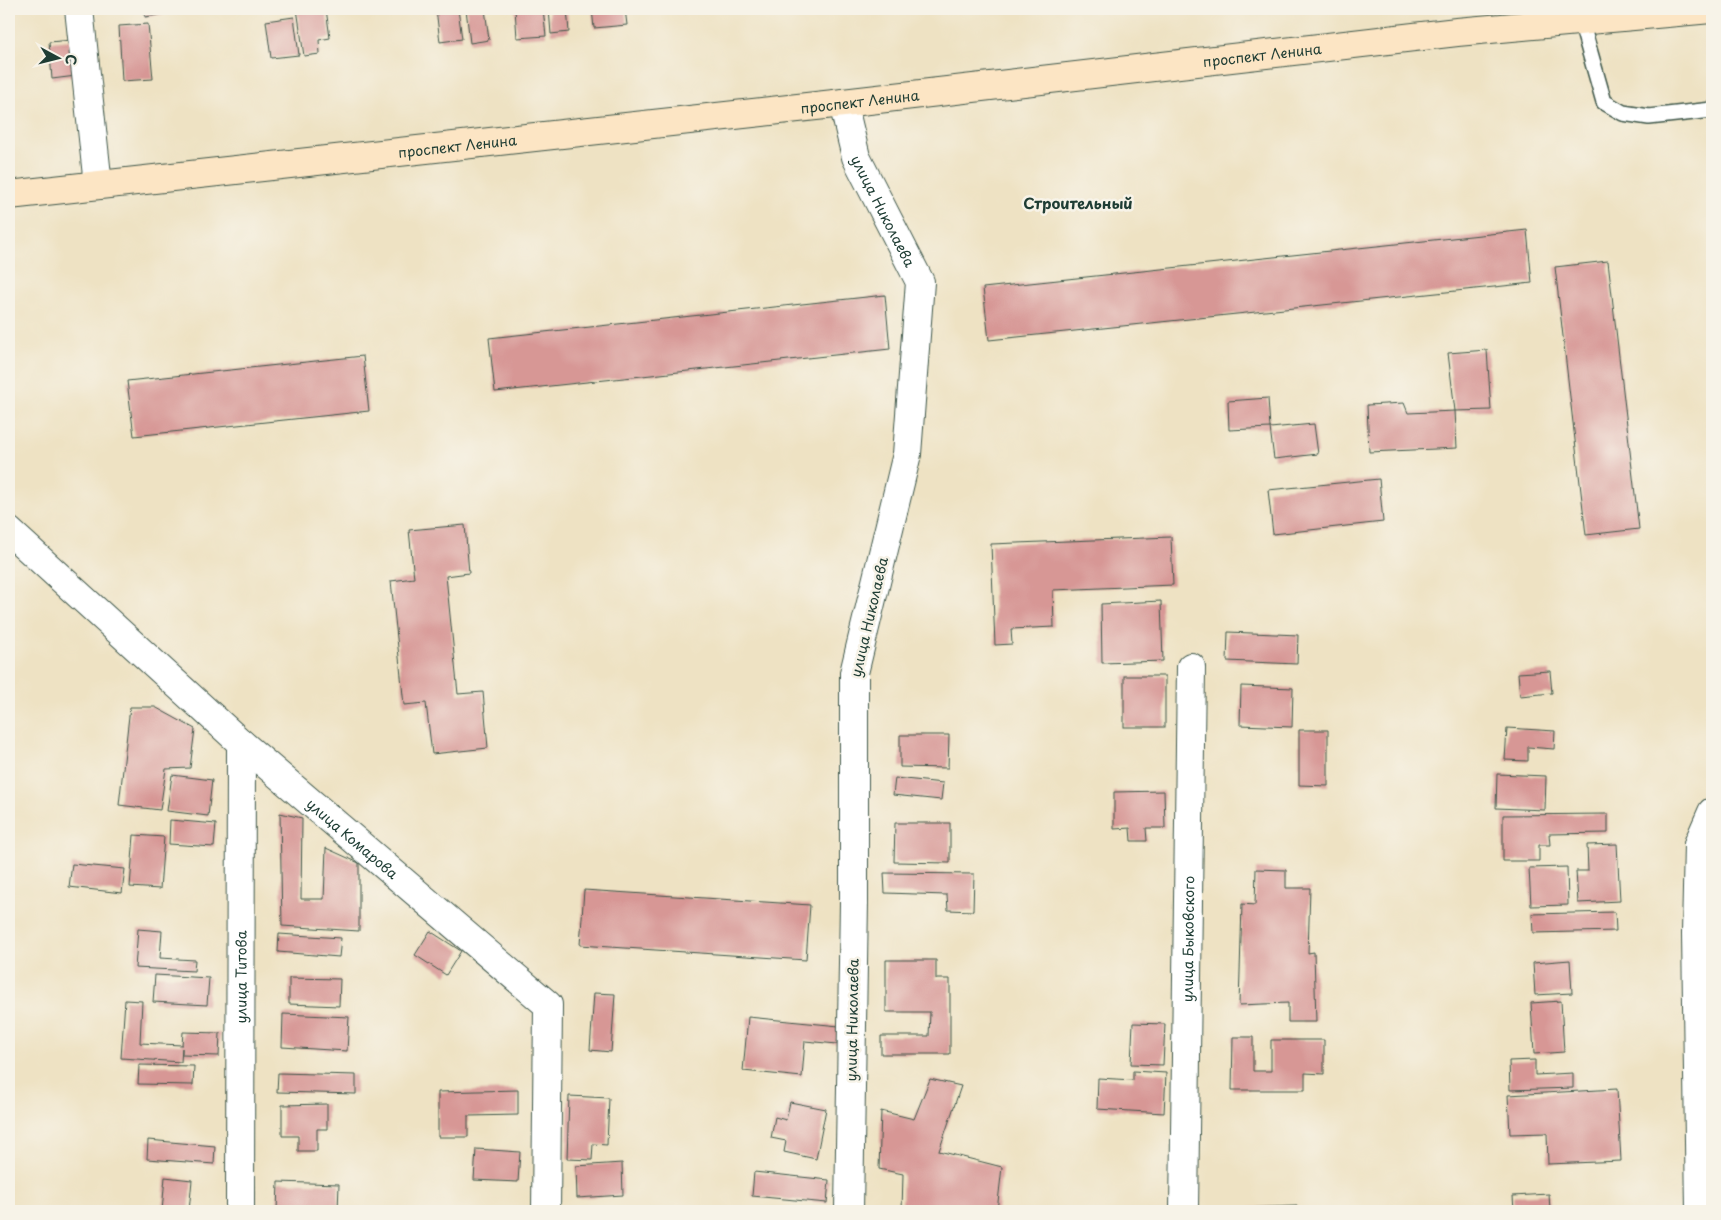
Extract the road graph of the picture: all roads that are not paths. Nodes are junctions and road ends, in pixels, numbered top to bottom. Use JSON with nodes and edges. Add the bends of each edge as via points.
{"nodes":[{"id":1,"x":79,"y":9,"type":"edge"},
{"id":2,"x":1703,"y":9,"type":"edge"},
{"id":3,"x":1581,"y":21,"type":"junction"},
{"id":4,"x":843,"y":103,"type":"junction"},
{"id":5,"x":1712,"y":110,"type":"edge"},
{"id":6,"x":98,"y":185,"type":"junction"},
{"id":7,"x":9,"y":195,"type":"edge"},
{"id":8,"x":9,"y":531,"type":"edge"},
{"id":9,"x":1191,"y":667,"type":"dead end"},
{"id":10,"x":241,"y":743,"type":"junction"},
{"id":11,"x":1712,"y":812,"type":"edge"},
{"id":12,"x":240,"y":1211,"type":"edge"},
{"id":13,"x":546,"y":1211,"type":"edge"},
{"id":14,"x":849,"y":1211,"type":"edge"},
{"id":15,"x":1184,"y":1211,"type":"edge"},
{"id":16,"x":1700,"y":1211,"type":"edge"}],
"edges":[{"from":1,"to":6,"type":"street"},
{"from":2,"to":3,"type":"main road","name":"проспект Ленина"},
{"from":3,"to":4,"type":"main road","name":"проспект Ленина"},
{"from":3,"to":5,"type":"lane","via":[[1604,102],[1623,113],[1649,117]]},
{"from":4,"to":6,"type":"main road","name":"проспект Ленина"},
{"from":4,"to":14,"type":"street","name":"улица Николаева","via":[[856,157],[920,282],[907,454],[854,673]]},
{"from":6,"to":7,"type":"main road","name":"проспект Ленина"},
{"from":8,"to":10,"type":"street","name":"улица Комарова"},
{"from":9,"to":15,"type":"street","name":"улица Быковского"},
{"from":10,"to":12,"type":"street","name":"улица Титова"},
{"from":10,"to":13,"type":"street","name":"улица Комарова","via":[[548,1005]]},
{"from":11,"to":16,"type":"street","via":[[1698,844]]}]}
